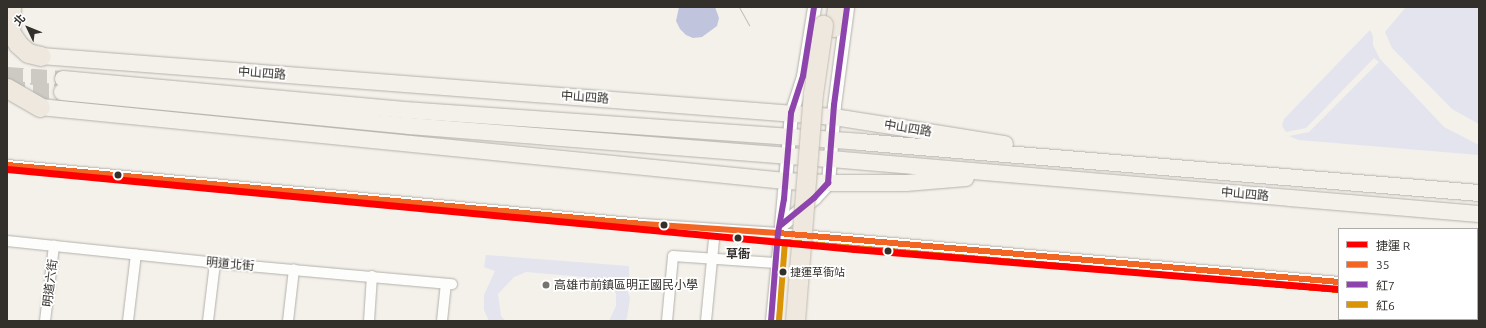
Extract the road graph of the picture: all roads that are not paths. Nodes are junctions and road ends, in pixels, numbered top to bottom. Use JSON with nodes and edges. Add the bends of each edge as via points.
{"nodes":[{"id":1,"x":10,"y":7,"type":"edge"},
{"id":2,"x":814,"y":7,"type":"edge"},
{"id":3,"x":837,"y":7,"type":"edge"},
{"id":4,"x":848,"y":7,"type":"edge"},
{"id":5,"x":826,"y":17,"type":"edge"},
{"id":6,"x":41,"y":56,"type":"joint"},
{"id":7,"x":7,"y":88,"type":"edge"},
{"id":8,"x":40,"y":106,"type":"joint"},
{"id":9,"x":791,"y":113,"type":"junction"},
{"id":10,"x":834,"y":117,"type":"junction"},
{"id":11,"x":789,"y":137,"type":"junction"},
{"id":12,"x":832,"y":140,"type":"junction"},
{"id":13,"x":787,"y":157,"type":"junction"},
{"id":14,"x":831,"y":159,"type":"junction"},
{"id":15,"x":1127,"y":163,"type":"junction"},
{"id":16,"x":7,"y":165,"type":"edge"},
{"id":17,"x":1012,"y":174,"type":"junction"},
{"id":18,"x":785,"y":181,"type":"junction"},
{"id":19,"x":828,"y":183,"type":"junction"},
{"id":20,"x":1479,"y":193,"type":"edge"},
{"id":21,"x":1479,"y":214,"type":"edge"},
{"id":22,"x":780,"y":229,"type":"junction"},
{"id":23,"x":715,"y":230,"type":"junction"},
{"id":24,"x":7,"y":241,"type":"edge"},
{"id":25,"x":54,"y":246,"type":"junction"},
{"id":26,"x":136,"y":254,"type":"junction"},
{"id":27,"x":712,"y":258,"type":"junction"},
{"id":28,"x":215,"y":263,"type":"junction"},
{"id":29,"x":776,"y":263,"type":"junction"},
{"id":30,"x":294,"y":269,"type":"junction"},
{"id":31,"x":372,"y":276,"type":"junction"},
{"id":32,"x":1338,"y":282,"type":"edge"},
{"id":33,"x":45,"y":321,"type":"edge"},
{"id":34,"x":128,"y":321,"type":"edge"},
{"id":35,"x":208,"y":321,"type":"edge"},
{"id":36,"x":288,"y":321,"type":"edge"},
{"id":37,"x":369,"y":321,"type":"edge"},
{"id":38,"x":442,"y":321,"type":"edge"},
{"id":39,"x":667,"y":321,"type":"edge"},
{"id":40,"x":706,"y":321,"type":"edge"},
{"id":41,"x":771,"y":321,"type":"edge"},
{"id":42,"x":795,"y":321,"type":"edge"},
{"id":43,"x":808,"y":321,"type":"edge"}],
"edges":[{"from":1,"to":6,"type":"highway","via":[[10,32],[18,44],[28,52]]},
{"from":2,"to":9,"type":"street","via":[[803,76]]},
{"from":3,"to":5,"type":"highway"},
{"from":4,"to":10,"type":"street"},
{"from":5,"to":42,"type":"highway","bridge":true,"via":[[813,94]]},
{"from":5,"to":43,"type":"highway","via":[[825,92]]},
{"from":6,"to":9,"type":"main road","name":"中山四路"},
{"from":7,"to":8,"type":"highway"},
{"from":8,"to":18,"type":"main road","name":"中山四路"},
{"from":9,"to":10,"type":"main road","name":"中山四路"},
{"from":9,"to":11,"type":"street"},
{"from":10,"to":12,"type":"street"},
{"from":10,"to":15,"type":"main road","name":"中山四路"},
{"from":11,"to":12,"type":"main road","name":"中山四路"},
{"from":11,"to":13,"type":"street"},
{"from":11,"to":13,"type":"main road","name":"中山四路","via":[[62,86],[409,126]]},
{"from":12,"to":14,"type":"street"},
{"from":12,"to":15,"type":"main road","name":"中山四路"},
{"from":13,"to":14,"type":"main road","name":"中山四路"},
{"from":13,"to":18,"type":"street"},
{"from":14,"to":17,"type":"main road","name":"中山四路"},
{"from":14,"to":19,"type":"street"},
{"from":15,"to":20,"type":"main road","name":"中山四路"},
{"from":16,"to":23,"type":"street"},
{"from":17,"to":19,"type":"main road","name":"中山四路","via":[[906,183]]},
{"from":17,"to":21,"type":"main road","name":"中山四路"},
{"from":18,"to":19,"type":"main road","name":"中山四路"},
{"from":18,"to":22,"type":"street"},
{"from":19,"to":22,"type":"street"},
{"from":22,"to":23,"type":"street"},
{"from":22,"to":29,"type":"street"},
{"from":22,"to":32,"type":"street"},
{"from":23,"to":27,"type":"street"},
{"from":24,"to":25,"type":"street","name":"明道北街"},
{"from":25,"to":26,"type":"street","name":"明道北街"},
{"from":25,"to":33,"type":"street","name":"明道六街"},
{"from":26,"to":28,"type":"street","name":"明道北街"},
{"from":26,"to":34,"type":"street"},
{"from":27,"to":29,"type":"street"},
{"from":27,"to":39,"type":"street","via":[[673,256]]},
{"from":27,"to":40,"type":"street"},
{"from":28,"to":30,"type":"street","name":"明道北街"},
{"from":28,"to":35,"type":"street"},
{"from":29,"to":41,"type":"street"},
{"from":30,"to":31,"type":"street","name":"明道北街"},
{"from":30,"to":36,"type":"street"},
{"from":31,"to":37,"type":"street"},
{"from":31,"to":38,"type":"street","name":"明道北街","via":[[449,284]]}]}
